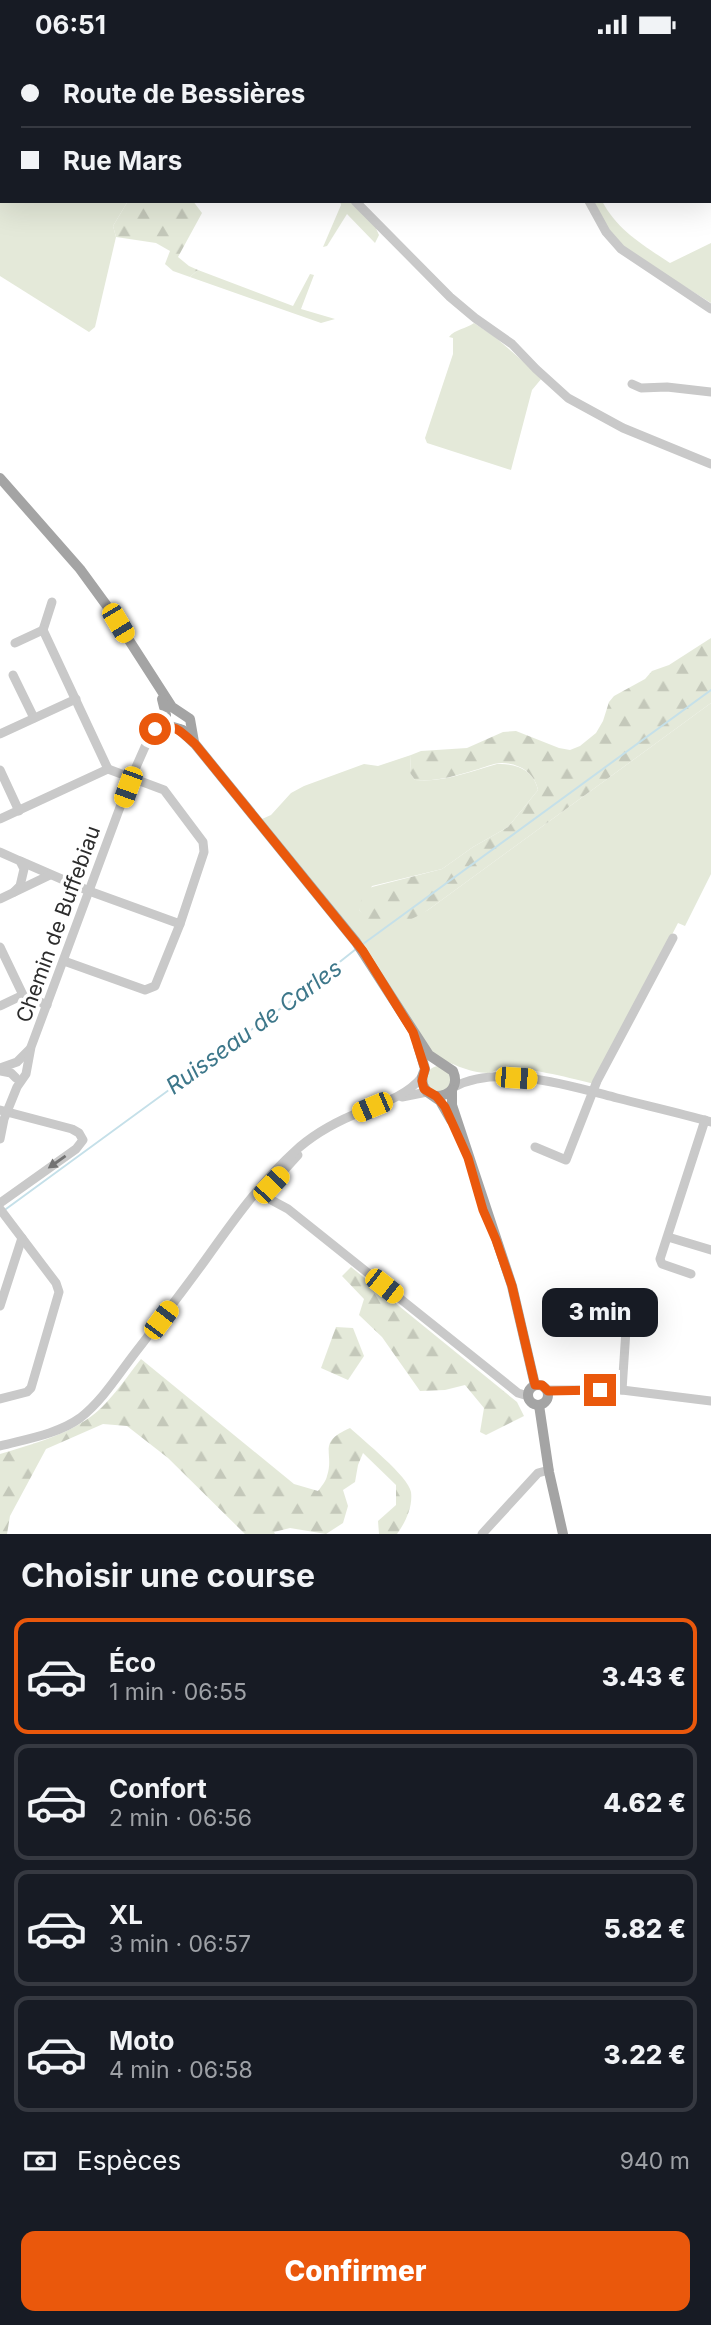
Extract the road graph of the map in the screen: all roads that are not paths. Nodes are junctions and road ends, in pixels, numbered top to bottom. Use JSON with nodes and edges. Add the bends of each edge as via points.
{"nodes":[{"id":1,"x":357,"y":203,"type":"edge"},
{"id":2,"x":590,"y":203,"type":"edge"},
{"id":3,"x":711,"y":309,"type":"edge"},
{"id":4,"x":632,"y":384,"type":"dead end"},
{"id":5,"x":711,"y":392,"type":"edge"},
{"id":6,"x":711,"y":464,"type":"edge"},
{"id":7,"x":0,"y":478,"type":"edge"},
{"id":8,"x":52,"y":602,"type":"dead end"},
{"id":9,"x":43,"y":630,"type":"junction"},
{"id":10,"x":15,"y":643,"type":"dead end"},
{"id":11,"x":13,"y":675,"type":"dead end"},
{"id":12,"x":76,"y":699,"type":"junction"},
{"id":13,"x":34,"y":718,"type":"junction"},
{"id":14,"x":171,"y":719,"type":"junction"},
{"id":15,"x":191,"y":726,"type":"junction"},
{"id":16,"x":0,"y":734,"type":"edge"},
{"id":17,"x":195,"y":744,"type":"junction"},
{"id":18,"x":108,"y":769,"type":"junction"},
{"id":19,"x":0,"y":770,"type":"edge"},
{"id":20,"x":132,"y":777,"type":"junction"},
{"id":21,"x":19,"y":811,"type":"junction"},
{"id":22,"x":0,"y":820,"type":"edge"},
{"id":23,"x":0,"y":852,"type":"edge"},
{"id":24,"x":20,"y":861,"type":"junction"},
{"id":25,"x":50,"y":875,"type":"junction"},
{"id":26,"x":89,"y":891,"type":"junction"},
{"id":27,"x":15,"y":892,"type":"junction"},
{"id":28,"x":0,"y":899,"type":"edge"},
{"id":29,"x":180,"y":924,"type":"junction"},
{"id":30,"x":673,"y":938,"type":"dead end"},
{"id":31,"x":0,"y":947,"type":"edge"},
{"id":32,"x":64,"y":961,"type":"junction"},
{"id":33,"x":23,"y":995,"type":"junction"},
{"id":34,"x":47,"y":1005,"type":"junction"},
{"id":35,"x":0,"y":1006,"type":"edge"},
{"id":36,"x":413,"y":1032,"type":"junction"},
{"id":37,"x":31,"y":1047,"type":"junction"},
{"id":38,"x":15,"y":1062,"type":"junction"},
{"id":39,"x":440,"y":1063,"type":"junction"},
{"id":40,"x":0,"y":1069,"type":"edge"},
{"id":41,"x":453,"y":1071,"type":"junction"},
{"id":42,"x":423,"y":1073,"type":"junction"},
{"id":43,"x":19,"y":1076,"type":"junction"},
{"id":44,"x":478,"y":1079,"type":"junction"},
{"id":45,"x":453,"y":1088,"type":"junction"},
{"id":46,"x":593,"y":1091,"type":"junction"},
{"id":47,"x":431,"y":1094,"type":"junction"},
{"id":48,"x":393,"y":1098,"type":"junction"},
{"id":49,"x":4,"y":1110,"type":"edge"},
{"id":50,"x":708,"y":1121,"type":"edge"},
{"id":51,"x":0,"y":1139,"type":"edge"},
{"id":52,"x":535,"y":1147,"type":"dead end"},
{"id":53,"x":468,"y":1158,"type":"junction"},
{"id":54,"x":265,"y":1189,"type":"junction"},
{"id":55,"x":0,"y":1203,"type":"edge"},
{"id":56,"x":0,"y":1209,"type":"edge"},
{"id":57,"x":668,"y":1237,"type":"junction"},
{"id":58,"x":22,"y":1238,"type":"junction"},
{"id":59,"x":709,"y":1248,"type":"edge"},
{"id":60,"x":691,"y":1274,"type":"dead end"},
{"id":61,"x":0,"y":1306,"type":"edge"},
{"id":62,"x":627,"y":1315,"type":"dead end"},
{"id":63,"x":535,"y":1385,"type":"junction"},
{"id":64,"x":622,"y":1390,"type":"junction"},
{"id":65,"x":548,"y":1391,"type":"junction"},
{"id":66,"x":528,"y":1396,"type":"junction"},
{"id":67,"x":0,"y":1399,"type":"edge"},
{"id":68,"x":711,"y":1401,"type":"edge"},
{"id":69,"x":539,"y":1405,"type":"junction"},
{"id":70,"x":0,"y":1446,"type":"edge"},
{"id":71,"x":549,"y":1469,"type":"junction"},
{"id":72,"x":482,"y":1534,"type":"edge"},
{"id":73,"x":563,"y":1534,"type":"edge"}],
"edges":[{"from":1,"to":6,"type":"street","via":[[450,297],[512,344],[568,398],[623,428]]},
{"from":2,"to":3,"type":"street","via":[[621,249]]},
{"from":4,"to":5,"type":"street"},
{"from":7,"to":14,"type":"main road","via":[[107,606],[161,693]]},
{"from":8,"to":9,"type":"street"},
{"from":9,"to":10,"type":"street"},
{"from":9,"to":12,"type":"street"},
{"from":11,"to":13,"type":"street"},
{"from":12,"to":13,"type":"street"},
{"from":12,"to":18,"type":"street"},
{"from":13,"to":16,"type":"street"},
{"from":14,"to":15,"type":"main road","via":[[186,729]]},
{"from":14,"to":15,"type":"main road","via":[[189,718]]},
{"from":14,"to":17,"type":"main road"},
{"from":14,"to":20,"type":"street","name":"Chemin de Buffebiau","via":[[151,736]]},
{"from":15,"to":17,"type":"main road"},
{"from":17,"to":36,"type":"main road","via":[[359,946]]},
{"from":18,"to":20,"type":"street"},
{"from":18,"to":21,"type":"street"},
{"from":19,"to":21,"type":"street"},
{"from":20,"to":26,"type":"street","name":"Chemin de Buffebiau"},
{"from":20,"to":29,"type":"street","via":[[163,790],[203,842],[204,852]]},
{"from":21,"to":22,"type":"street"},
{"from":23,"to":24,"type":"street"},
{"from":24,"to":25,"type":"street"},
{"from":24,"to":27,"type":"street","via":[[24,874]]},
{"from":25,"to":26,"type":"street"},
{"from":25,"to":27,"type":"street"},
{"from":26,"to":29,"type":"street"},
{"from":26,"to":32,"type":"street","name":"Chemin de Buffebiau"},
{"from":27,"to":28,"type":"street"},
{"from":29,"to":32,"type":"street","via":[[151,989]]},
{"from":30,"to":46,"type":"street"},
{"from":31,"to":33,"type":"street"},
{"from":32,"to":34,"type":"street","name":"Chemin de Buffebiau"},
{"from":33,"to":34,"type":"street"},
{"from":33,"to":35,"type":"street"},
{"from":34,"to":37,"type":"street","name":"Chemin de Buffebiau"},
{"from":36,"to":39,"type":"main road"},
{"from":36,"to":42,"type":"main road"},
{"from":37,"to":38,"type":"street","name":"Chemin de Buffebiau"},
{"from":37,"to":43,"type":"street","name":"Chemin de Buffebiau"},
{"from":38,"to":40,"type":"street","name":"Chemin de Buffebiau"},
{"from":38,"to":43,"type":"street"},
{"from":39,"to":41,"type":"main road"},
{"from":39,"to":42,"type":"main road","via":[[433,1063]]},
{"from":40,"to":43,"type":"street","name":"Chemin de Buffebiau"},
{"from":41,"to":44,"type":"street"},
{"from":41,"to":45,"type":"main road"},
{"from":42,"to":47,"type":"main road","via":[[423,1085]]},
{"from":42,"to":48,"type":"street","via":[[412,1087]]},
{"from":43,"to":49,"type":"street"},
{"from":44,"to":45,"type":"street"},
{"from":44,"to":46,"type":"street","via":[[543,1080]]},
{"from":45,"to":47,"type":"main road","via":[[445,1095]]},
{"from":45,"to":53,"type":"main road","via":[[452,1104]]},
{"from":46,"to":50,"type":"street"},
{"from":46,"to":52,"type":"street","via":[[566,1160]]},
{"from":47,"to":48,"type":"street"},
{"from":47,"to":53,"type":"main road","via":[[445,1107]]},
{"from":48,"to":54,"type":"street","via":[[350,1116],[299,1148]]},
{"from":49,"to":51,"type":"street"},
{"from":49,"to":55,"type":"street","one_way":true,"via":[[74,1130],[83,1140]]},
{"from":50,"to":57,"type":"street"},
{"from":53,"to":63,"type":"main road","via":[[512,1286]]},
{"from":54,"to":66,"type":"street","via":[[518,1393]]},
{"from":54,"to":70,"type":"street","via":[[82,1417]]},
{"from":56,"to":58,"type":"street"},
{"from":57,"to":59,"type":"street"},
{"from":57,"to":60,"type":"street","via":[[662,1264]]},
{"from":58,"to":61,"type":"street"},
{"from":58,"to":67,"type":"street","via":[[59,1292],[31,1388]]},
{"from":62,"to":64,"type":"street"},
{"from":63,"to":65,"type":"main road"},
{"from":63,"to":66,"type":"main road"},
{"from":64,"to":65,"type":"street"},
{"from":64,"to":68,"type":"street"},
{"from":65,"to":69,"type":"main road"},
{"from":66,"to":69,"type":"main road"},
{"from":69,"to":71,"type":"main road"},
{"from":71,"to":72,"type":"street","via":[[538,1473]]},
{"from":71,"to":73,"type":"main road"}]}
